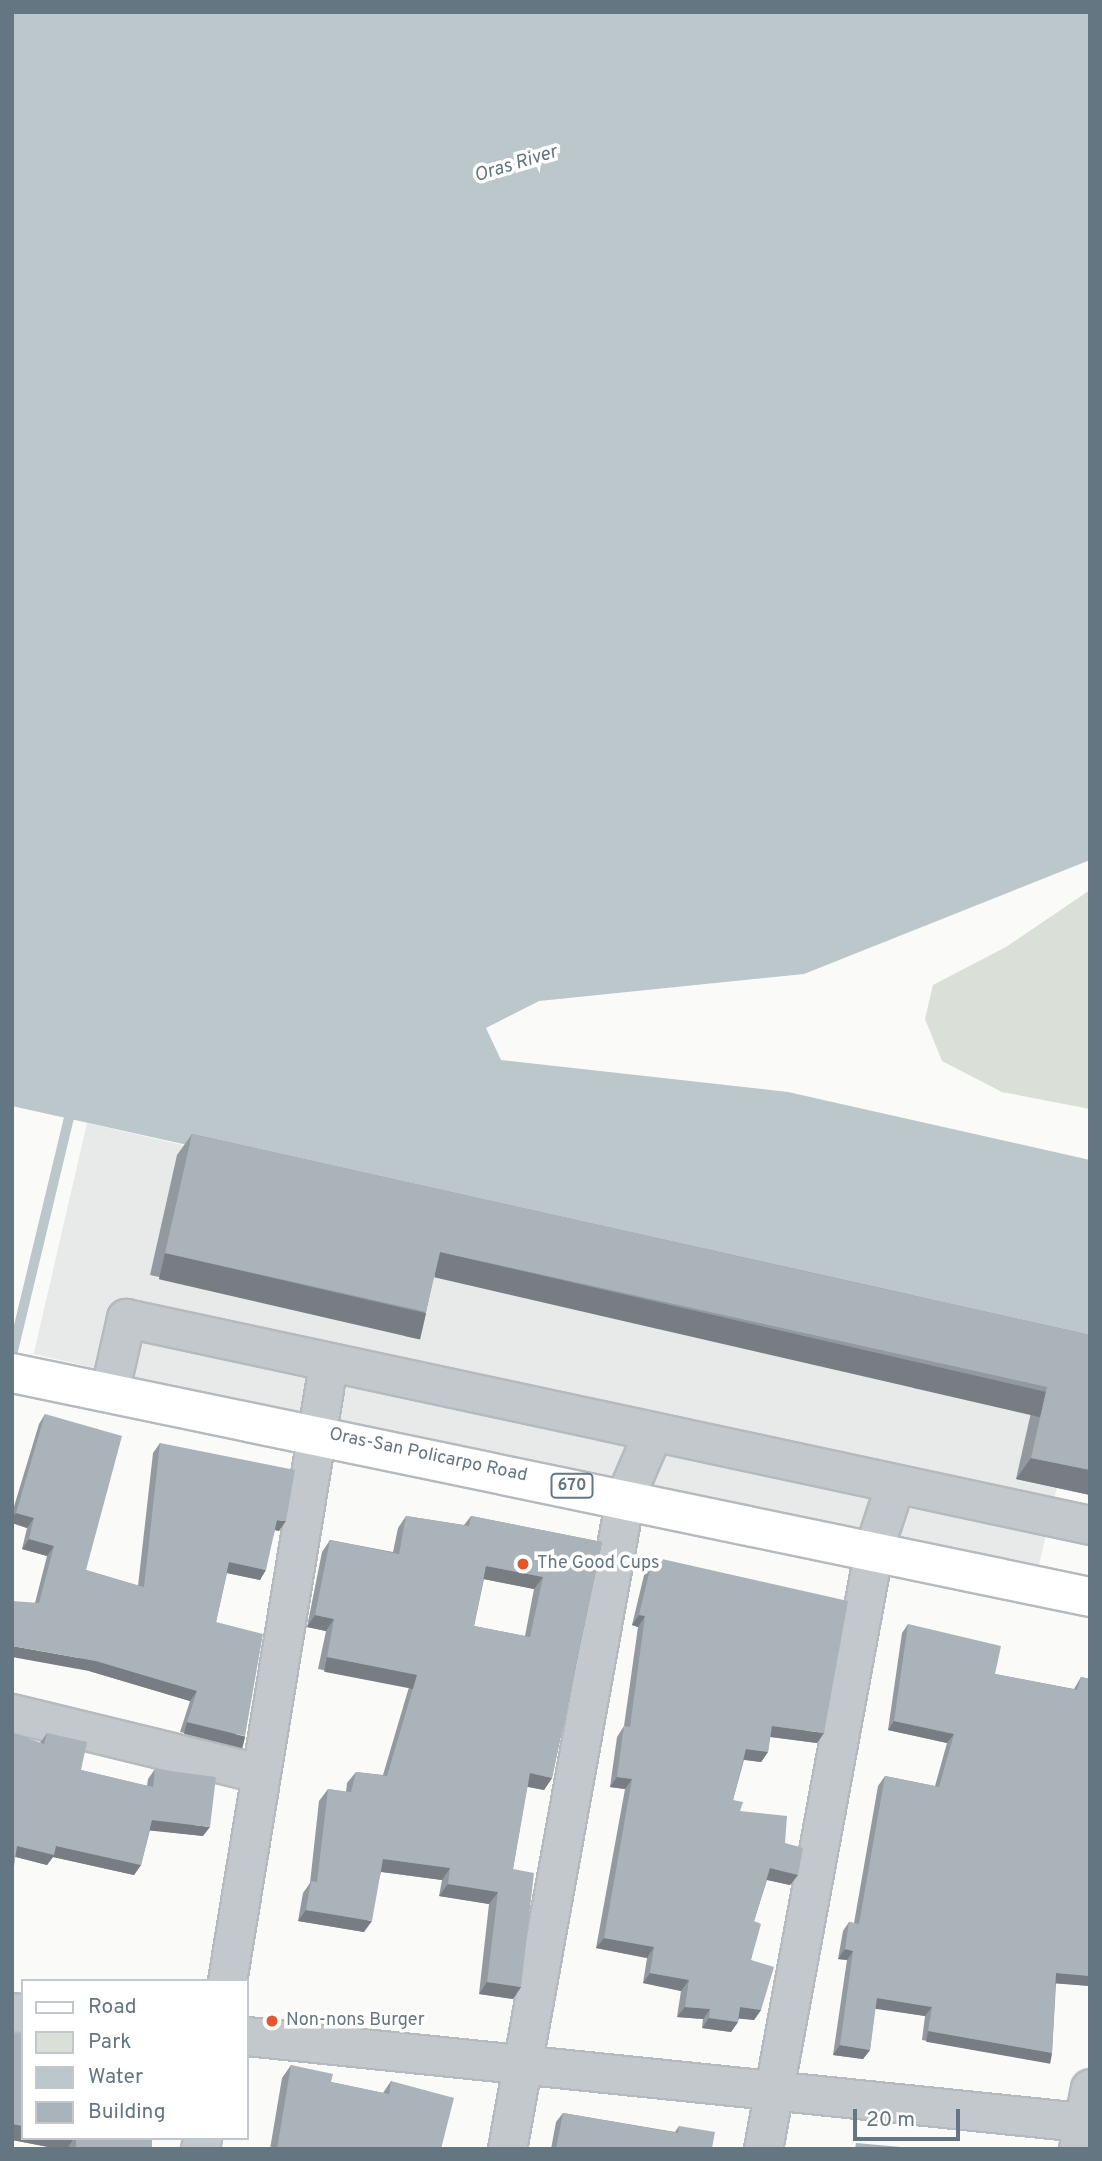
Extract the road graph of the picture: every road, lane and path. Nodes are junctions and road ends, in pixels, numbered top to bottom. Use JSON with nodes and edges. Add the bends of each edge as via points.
{"nodes":[{"id":1,"x":328,"y":1364,"type":"junction"},
{"id":2,"x":12,"y":1373,"type":"edge"},
{"id":3,"x":110,"y":1390,"type":"junction"},
{"id":4,"x":653,"y":1432,"type":"junction"},
{"id":5,"x":315,"y":1433,"type":"junction"},
{"id":6,"x":895,"y":1484,"type":"junction"},
{"id":7,"x":625,"y":1497,"type":"junction"},
{"id":8,"x":1090,"y":1525,"type":"edge"},
{"id":9,"x":874,"y":1548,"type":"junction"},
{"id":10,"x":1090,"y":1597,"type":"edge"},
{"id":11,"x":12,"y":1713,"type":"edge"},
{"id":12,"x":259,"y":1773,"type":"junction"},
{"id":13,"x":227,"y":1979,"type":"edge"},
{"id":14,"x":248,"y":2036,"type":"edge"},
{"id":15,"x":524,"y":2063,"type":"junction"},
{"id":16,"x":772,"y":2092,"type":"junction"},
{"id":17,"x":1085,"y":2120,"type":"edge"},
{"id":18,"x":508,"y":2149,"type":"edge"},
{"id":19,"x":763,"y":2149,"type":"edge"}],
"edges":[{"from":1,"to":3,"type":"street","via":[[126,1318]]},
{"from":1,"to":4,"type":"street"},
{"from":1,"to":5,"type":"street"},
{"from":2,"to":3,"type":"main road","name":"Oras-San Policarpo Road","number":"670"},
{"from":3,"to":5,"type":"main road","name":"Oras-San Policarpo Road","number":"670"},
{"from":4,"to":6,"type":"street"},
{"from":4,"to":7,"type":"street"},
{"from":5,"to":7,"type":"main road","name":"Oras-San Policarpo Road","number":"670"},
{"from":5,"to":12,"type":"street"},
{"from":6,"to":8,"type":"street"},
{"from":6,"to":9,"type":"street"},
{"from":7,"to":9,"type":"main road","name":"Oras-San Policarpo Road","number":"670"},
{"from":7,"to":15,"type":"street"},
{"from":9,"to":10,"type":"main road","name":"Oras-San Policarpo Road","number":"670"},
{"from":9,"to":16,"type":"street"},
{"from":11,"to":12,"type":"street"},
{"from":12,"to":13,"type":"street"},
{"from":14,"to":15,"type":"street"},
{"from":15,"to":16,"type":"street"},
{"from":15,"to":18,"type":"street"},
{"from":16,"to":17,"type":"street"},
{"from":16,"to":19,"type":"street"}]}
